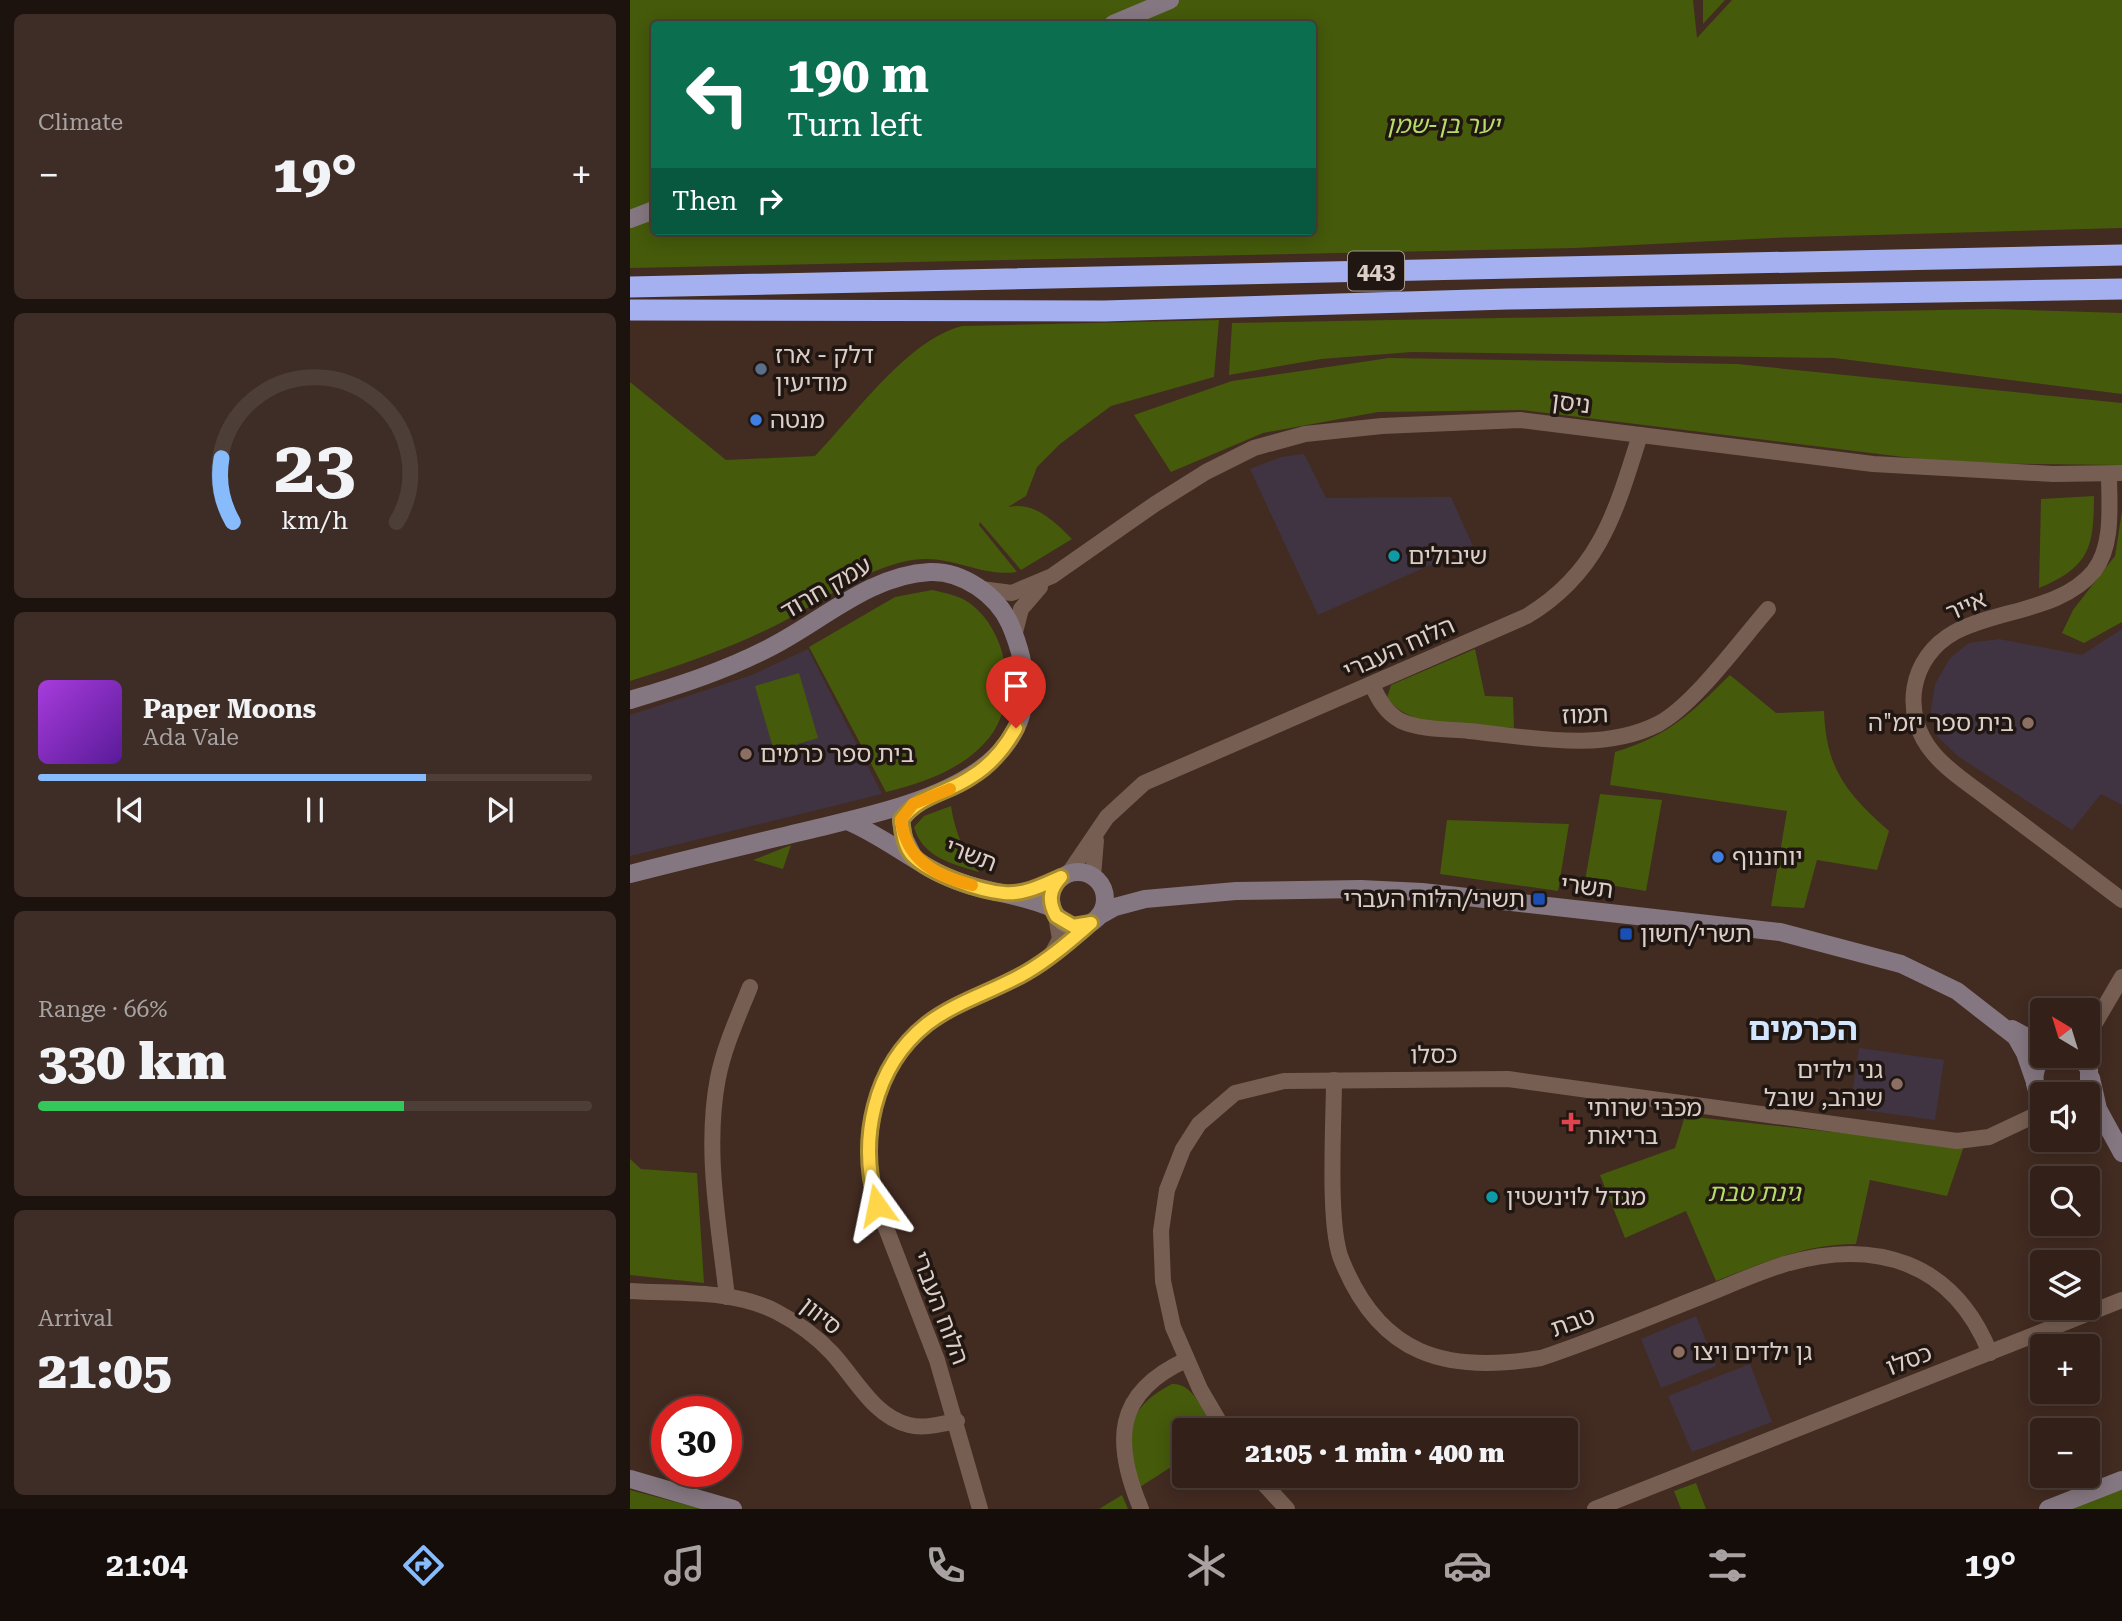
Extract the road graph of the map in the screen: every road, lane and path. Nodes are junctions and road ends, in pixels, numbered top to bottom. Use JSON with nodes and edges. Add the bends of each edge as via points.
{"nodes":[{"id":1,"x":1170,"y":0,"type":"edge"},
{"id":2,"x":1120,"y":21,"type":"edge"},
{"id":3,"x":651,"y":211,"type":"edge"},
{"id":4,"x":630,"y":219,"type":"edge"},
{"id":5,"x":2122,"y":255,"type":"edge"},
{"id":6,"x":630,"y":287,"type":"edge"},
{"id":7,"x":2122,"y":289,"type":"edge"},
{"id":8,"x":630,"y":310,"type":"edge"},
{"id":9,"x":1640,"y":435,"type":"junction"},
{"id":10,"x":2116,"y":473,"type":"edge"},
{"id":11,"x":1052,"y":576,"type":"junction"},
{"id":12,"x":981,"y":589,"type":"junction"},
{"id":13,"x":1768,"y":609,"type":"dead end"},
{"id":14,"x":1014,"y":636,"type":"junction"},
{"id":15,"x":1372,"y":685,"type":"junction"},
{"id":16,"x":630,"y":700,"type":"edge"},
{"id":17,"x":913,"y":804,"type":"junction"},
{"id":18,"x":847,"y":821,"type":"junction"},
{"id":19,"x":1100,"y":828,"type":"junction"},
{"id":20,"x":913,"y":856,"type":"junction"},
{"id":21,"x":630,"y":873,"type":"edge"},
{"id":22,"x":1065,"y":875,"type":"junction"},
{"id":23,"x":1096,"y":879,"type":"junction"},
{"id":24,"x":1003,"y":893,"type":"junction"},
{"id":25,"x":1145,"y":900,"type":"junction"},
{"id":26,"x":2122,"y":900,"type":"edge"},
{"id":27,"x":1054,"y":912,"type":"junction"},
{"id":28,"x":1095,"y":920,"type":"junction"},
{"id":29,"x":1047,"y":959,"type":"junction"},
{"id":30,"x":2122,"y":977,"type":"edge"},
{"id":31,"x":750,"y":987,"type":"dead end"},
{"id":32,"x":2100,"y":1017,"type":"edge"},
{"id":33,"x":2003,"y":1024,"type":"junction"},
{"id":34,"x":2030,"y":1039,"type":"edge"},
{"id":35,"x":1334,"y":1080,"type":"junction"},
{"id":36,"x":2035,"y":1082,"type":"edge"},
{"id":37,"x":2030,"y":1104,"type":"edge"},
{"id":38,"x":2100,"y":1111,"type":"edge"},
{"id":39,"x":2030,"y":1118,"type":"edge"},
{"id":40,"x":2100,"y":1124,"type":"edge"},
{"id":41,"x":2005,"y":1132,"type":"junction"},
{"id":42,"x":2111,"y":1134,"type":"junction"},
{"id":43,"x":2122,"y":1153,"type":"edge"},
{"id":44,"x":630,"y":1291,"type":"edge"},
{"id":45,"x":727,"y":1297,"type":"junction"},
{"id":46,"x":2122,"y":1300,"type":"edge"},
{"id":47,"x":1990,"y":1353,"type":"junction"},
{"id":48,"x":1186,"y":1360,"type":"junction"},
{"id":49,"x":1217,"y":1418,"type":"edge"},
{"id":50,"x":957,"y":1421,"type":"junction"},
{"id":51,"x":630,"y":1479,"type":"edge"},
{"id":52,"x":2122,"y":1480,"type":"edge"},
{"id":53,"x":1268,"y":1488,"type":"edge"},
{"id":54,"x":733,"y":1509,"type":"edge"},
{"id":55,"x":980,"y":1509,"type":"edge"},
{"id":56,"x":1141,"y":1509,"type":"edge"},
{"id":57,"x":1287,"y":1509,"type":"edge"},
{"id":58,"x":1595,"y":1509,"type":"edge"},
{"id":59,"x":2048,"y":1509,"type":"edge"}],
"edges":[{"from":1,"to":2,"type":"street"},
{"from":3,"to":4,"type":"street"},
{"from":5,"to":6,"type":"highway","number":"443"},
{"from":7,"to":8,"type":"highway","number":"443","via":[[1104,311]]},
{"from":9,"to":10,"type":"street","name":"ניסן","via":[[1873,464]]},
{"from":9,"to":11,"type":"street","name":"ניסן","via":[[1520,420],[1305,434],[1254,448],[1206,472]]},
{"from":9,"to":15,"type":"street","name":"הלוח העברי","via":[[1609,525],[1571,585],[1527,616]]},
{"from":10,"to":26,"type":"street","name":"אייר","via":[[2104,552],[2079,587],[1955,632],[1925,660],[1911,699],[1914,718],[1934,755]]},
{"from":11,"to":12,"type":"street","name":"ניסן","via":[[1012,593]]},
{"from":11,"to":14,"type":"street","name":"ניסן","via":[[1021,609]]},
{"from":12,"to":14,"type":"street","name":"עמק חרוד","via":[[1006,617]]},
{"from":12,"to":16,"type":"street","name":"עמק חרוד","via":[[960,577],[933,572],[888,580],[741,662]]},
{"from":13,"to":15,"type":"street","name":"תמוז","via":[[1704,682],[1661,722],[1615,738],[1568,741],[1416,726],[1388,712]]},
{"from":14,"to":17,"type":"street","name":"עמק חרוד","via":[[1025,690],[1016,728],[1005,747],[972,777]]},
{"from":15,"to":19,"type":"street","name":"הלוח העברי","via":[[1144,783]]},
{"from":17,"to":18,"type":"street","name":"עמק חרוד"},
{"from":17,"to":20,"type":"street","via":[[901,820]]},
{"from":18,"to":20,"type":"street","name":"תשרי"},
{"from":18,"to":21,"type":"street","name":"עמק חרוד"},
{"from":19,"to":22,"type":"street","name":"הלוח העברי"},
{"from":19,"to":23,"type":"street","name":"הלוח העברי","via":[[1093,847]]},
{"from":20,"to":24,"type":"street","name":"תשרי","via":[[959,882]]},
{"from":22,"to":23,"type":"street","via":[[1079,872]]},
{"from":22,"to":24,"type":"street","name":"תשרי","via":[[1038,887]]},
{"from":22,"to":27,"type":"street","via":[[1051,893]]},
{"from":23,"to":25,"type":"street","name":"תשרי","via":[[1126,896]]},
{"from":23,"to":28,"type":"street","via":[[1105,900]]},
{"from":24,"to":27,"type":"street","name":"תשרי"},
{"from":25,"to":28,"type":"street","name":"תשרי","via":[[1115,907]]},
{"from":25,"to":33,"type":"street","name":"תשרי","via":[[1260,891],[1422,892],[1780,932],[1901,964],[1957,991]]},
{"from":27,"to":28,"type":"street","via":[[1073,926]]},
{"from":27,"to":29,"type":"street","via":[[1060,939]]},
{"from":28,"to":29,"type":"street","name":"הלוח העברי"},
{"from":29,"to":50,"type":"street","name":"הלוח העברי","via":[[927,1025],[893,1063],[872,1116],[870,1177],[876,1202]]},
{"from":30,"to":32,"type":"street"},
{"from":31,"to":45,"type":"street","via":[[725,1050],[713,1110],[714,1174]]},
{"from":33,"to":34,"type":"street","name":"תשרי"},
{"from":33,"to":36,"type":"street","name":"תשרי","via":[[2025,1053]]},
{"from":35,"to":41,"type":"street","name":"כסלו","via":[[1508,1079],[1943,1140],[1969,1141]]},
{"from":35,"to":47,"type":"street","name":"טבת","via":[[1335,1205],[1341,1261],[1378,1324],[1417,1350],[1476,1363],[1541,1358],[1782,1265],[1840,1254],[1873,1254],[1898,1260],[1940,1282],[1972,1317]]},
{"from":35,"to":48,"type":"street","name":"כסלו","via":[[1284,1081],[1235,1093],[1199,1125],[1183,1149],[1167,1190],[1161,1231],[1167,1303]]},
{"from":37,"to":41,"type":"street"},
{"from":38,"to":42,"type":"street"},
{"from":39,"to":41,"type":"street","name":"כסלו"},
{"from":40,"to":42,"type":"street"},
{"from":42,"to":43,"type":"street"},
{"from":44,"to":45,"type":"street","name":"סיוון"},
{"from":45,"to":50,"type":"street","name":"סיוון","via":[[774,1310],[815,1336],[881,1410],[897,1421],[911,1426]]},
{"from":46,"to":47,"type":"street","name":"כסלו"},
{"from":47,"to":58,"type":"street","name":"כסלו"},
{"from":48,"to":49,"type":"street","name":"כסלו"},
{"from":48,"to":56,"type":"street","via":[[1150,1380],[1129,1409],[1125,1458]]},
{"from":50,"to":55,"type":"street","name":"הלוח העברי"},
{"from":51,"to":54,"type":"street"},
{"from":52,"to":59,"type":"street"},
{"from":53,"to":57,"type":"street"}]}
